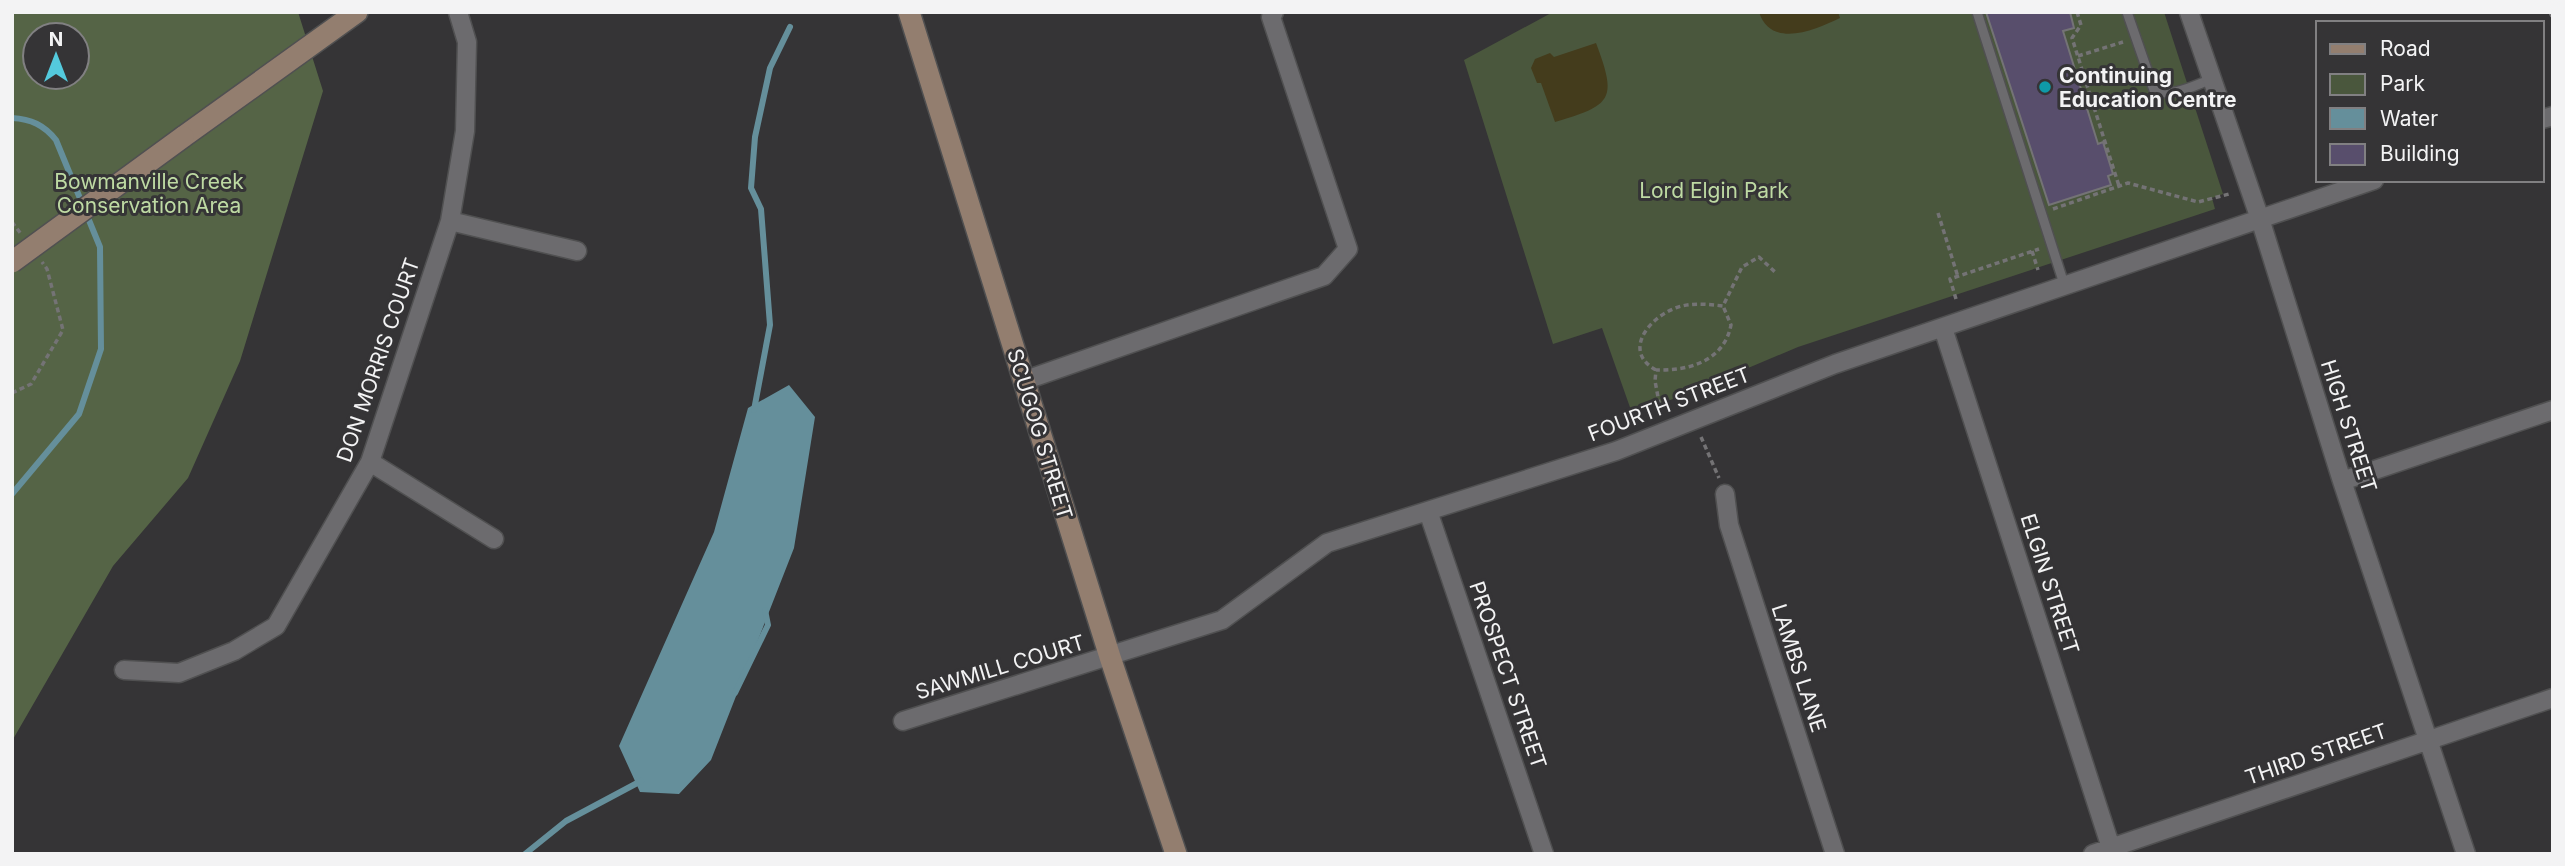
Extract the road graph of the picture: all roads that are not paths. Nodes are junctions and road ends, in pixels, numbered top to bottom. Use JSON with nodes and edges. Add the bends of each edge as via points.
{"nodes":[{"id":1,"x":357,"y":12,"type":"edge"},
{"id":2,"x":458,"y":12,"type":"edge"},
{"id":3,"x":909,"y":12,"type":"edge"},
{"id":4,"x":1274,"y":12,"type":"edge"},
{"id":5,"x":1976,"y":12,"type":"edge"},
{"id":6,"x":2127,"y":12,"type":"edge"},
{"id":7,"x":2189,"y":12,"type":"edge"},
{"id":8,"x":2212,"y":79,"type":"junction"},
{"id":9,"x":2369,"y":182,"type":"edge"},
{"id":10,"x":450,"y":221,"type":"junction"},
{"id":11,"x":2261,"y":222,"type":"junction"},
{"id":12,"x":577,"y":251,"type":"dead end"},
{"id":13,"x":12,"y":262,"type":"edge"},
{"id":14,"x":2065,"y":287,"type":"junction"},
{"id":15,"x":1943,"y":328,"type":"junction"},
{"id":16,"x":1023,"y":382,"type":"junction"},
{"id":17,"x":2553,"y":410,"type":"edge"},
{"id":18,"x":370,"y":462,"type":"junction"},
{"id":19,"x":2342,"y":481,"type":"junction"},
{"id":20,"x":1725,"y":494,"type":"road end"},
{"id":21,"x":1428,"y":512,"type":"junction"},
{"id":22,"x":495,"y":539,"type":"dead end"},
{"id":23,"x":1110,"y":657,"type":"junction"},
{"id":24,"x":124,"y":670,"type":"dead end"},
{"id":25,"x":2553,"y":698,"type":"edge"},
{"id":26,"x":903,"y":721,"type":"dead end"},
{"id":27,"x":2430,"y":740,"type":"junction"},
{"id":28,"x":2112,"y":850,"type":"edge"},
{"id":29,"x":1176,"y":854,"type":"edge"},
{"id":30,"x":1544,"y":854,"type":"edge"},
{"id":31,"x":1835,"y":854,"type":"edge"},
{"id":32,"x":2093,"y":854,"type":"edge"},
{"id":33,"x":2466,"y":854,"type":"edge"}],
"edges":[{"from":1,"to":13,"type":"street","bridge":true},
{"from":2,"to":10,"type":"street","name":"DON MORRIS COURT","via":[[467,42],[465,131]]},
{"from":3,"to":16,"type":"street","name":"SCUGOG STREET"},
{"from":4,"to":16,"type":"street","via":[[1271,17],[1348,249],[1324,276]]},
{"from":5,"to":14,"type":"lane"},
{"from":6,"to":8,"type":"lane","via":[[2154,90],[2171,93]]},
{"from":7,"to":8,"type":"street","name":"HIGH STREET"},
{"from":8,"to":11,"type":"street","name":"HIGH STREET"},
{"from":9,"to":11,"type":"street","name":"FOURTH STREET"},
{"from":10,"to":12,"type":"street"},
{"from":10,"to":18,"type":"street","name":"DON MORRIS COURT"},
{"from":11,"to":14,"type":"street","name":"FOURTH STREET"},
{"from":11,"to":19,"type":"street","name":"HIGH STREET"},
{"from":14,"to":15,"type":"street","name":"FOURTH STREET"},
{"from":15,"to":21,"type":"street","name":"FOURTH STREET","via":[[1835,364],[1667,432]]},
{"from":15,"to":28,"type":"street","name":"ELGIN STREET"},
{"from":16,"to":23,"type":"street","name":"SCUGOG STREET"},
{"from":17,"to":19,"type":"street"},
{"from":18,"to":22,"type":"street"},
{"from":18,"to":24,"type":"street","name":"DON MORRIS COURT","via":[[276,626],[179,673]]},
{"from":19,"to":27,"type":"street","name":"HIGH STREET"},
{"from":20,"to":31,"type":"street","name":"LAMBS LANE","via":[[1728,525]]},
{"from":21,"to":23,"type":"street","name":"FOURTH STREET","via":[[1327,543],[1222,620]]},
{"from":21,"to":30,"type":"street","name":"PROSPECT STREET"},
{"from":23,"to":26,"type":"street","name":"SAWMILL COURT"},
{"from":23,"to":29,"type":"street","name":"SCUGOG STREET"},
{"from":25,"to":27,"type":"street","name":"THIRD STREET"},
{"from":27,"to":28,"type":"street","name":"THIRD STREET"},
{"from":27,"to":33,"type":"street","name":"HIGH STREET"},
{"from":28,"to":32,"type":"street","name":"THIRD STREET"}]}
